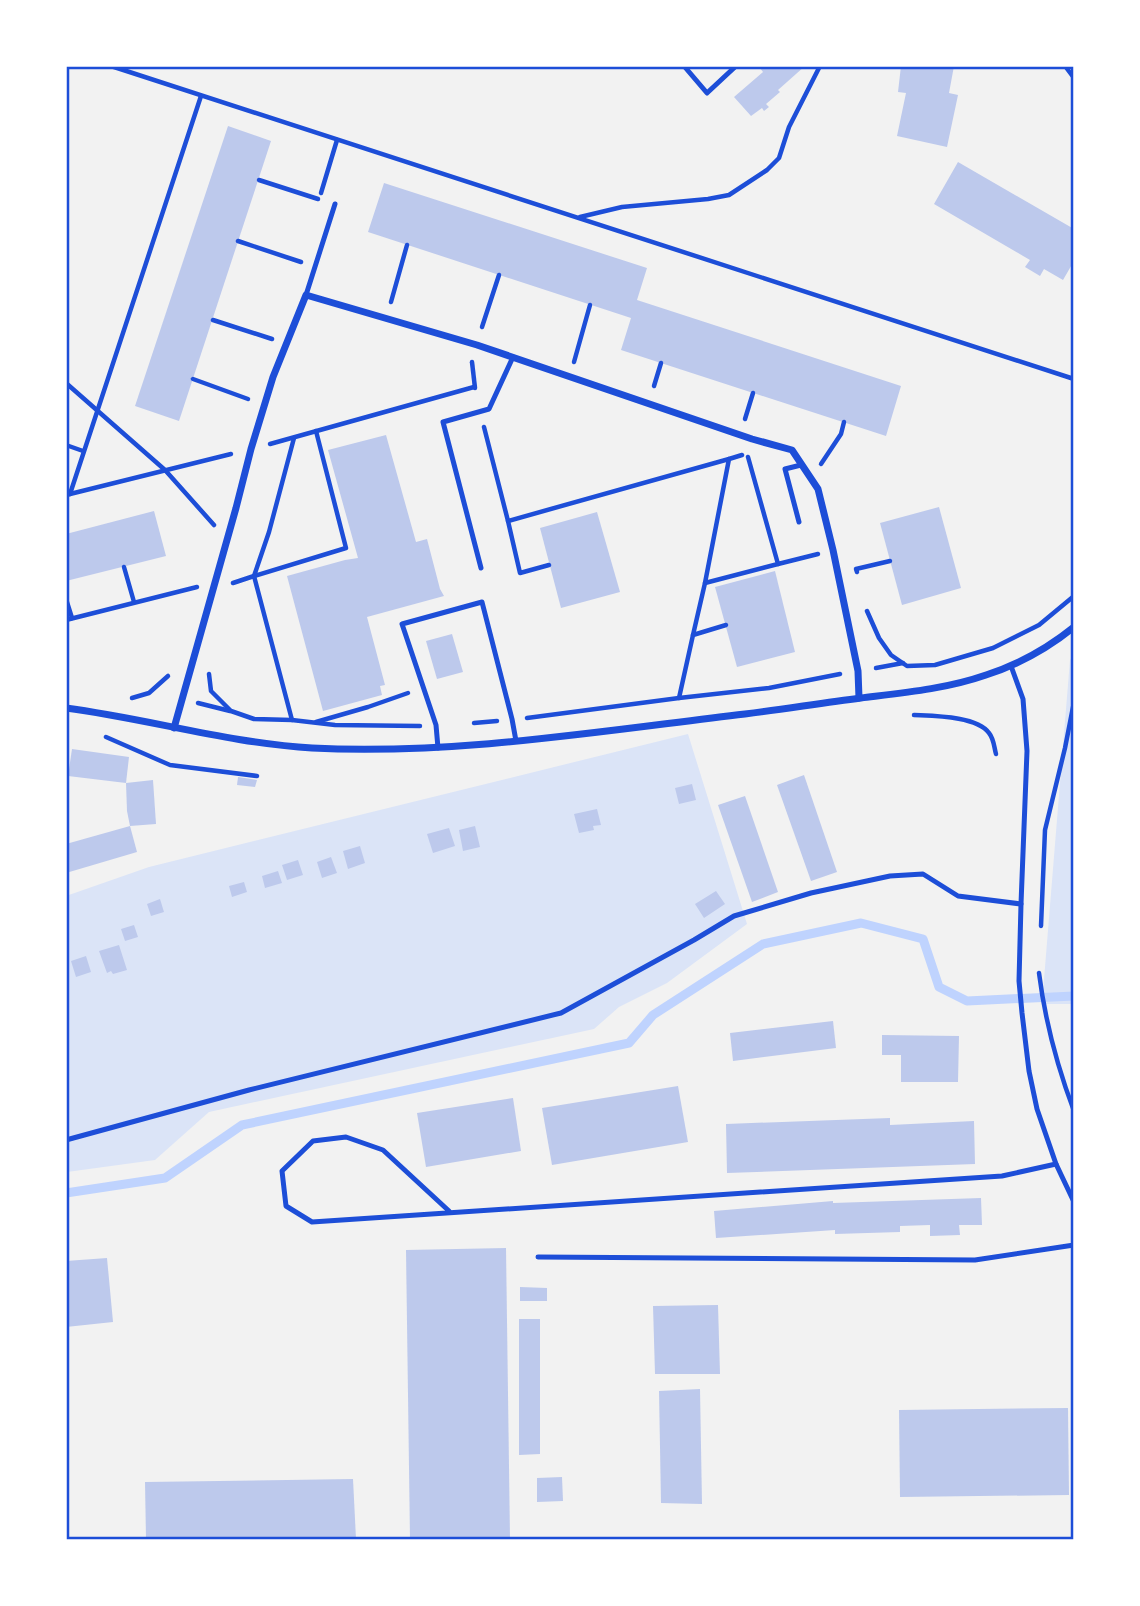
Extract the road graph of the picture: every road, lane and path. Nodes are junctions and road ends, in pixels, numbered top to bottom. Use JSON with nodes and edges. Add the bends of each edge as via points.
{"nodes":[{"id":1,"x":111,"y":66,"type":"edge"},
{"id":2,"x":684,"y":66,"type":"edge"},
{"id":3,"x":736,"y":66,"type":"edge"},
{"id":4,"x":820,"y":66,"type":"edge"},
{"id":5,"x":1065,"y":66,"type":"edge"},
{"id":6,"x":1073,"y":78,"type":"edge"},
{"id":7,"x":201,"y":96,"type":"junction"},
{"id":8,"x":259,"y":180,"type":"dead end"},
{"id":9,"x":335,"y":204,"type":"joint"},
{"id":10,"x":578,"y":218,"type":"junction"},
{"id":11,"x":238,"y":241,"type":"dead end"},
{"id":12,"x":407,"y":245,"type":"dead end"},
{"id":13,"x":302,"y":262,"type":"dead end"},
{"id":14,"x":499,"y":275,"type":"dead end"},
{"id":15,"x":306,"y":295,"type":"junction"},
{"id":16,"x":590,"y":305,"type":"dead end"},
{"id":17,"x":386,"y":318,"type":"junction"},
{"id":18,"x":213,"y":320,"type":"dead end"},
{"id":19,"x":286,"y":344,"type":"junction"},
{"id":20,"x":477,"y":345,"type":"junction"},
{"id":21,"x":513,"y":357,"type":"junction"},
{"id":22,"x":570,"y":377,"type":"junction"},
{"id":23,"x":193,"y":379,"type":"dead end"},
{"id":24,"x":1073,"y":379,"type":"edge"},
{"id":25,"x":66,"y":383,"type":"edge"},
{"id":26,"x":474,"y":387,"type":"junction"},
{"id":27,"x":753,"y":393,"type":"dead end"},
{"id":28,"x":264,"y":404,"type":"junction"},
{"id":29,"x":97,"y":410,"type":"junction"},
{"id":30,"x":481,"y":412,"type":"junction"},
{"id":31,"x":844,"y":422,"type":"dead end"},
{"id":32,"x":316,"y":431,"type":"junction"},
{"id":33,"x":740,"y":435,"type":"junction"},
{"id":34,"x":294,"y":437,"type":"junction"},
{"id":35,"x":66,"y":445,"type":"edge"},
{"id":36,"x":251,"y":449,"type":"junction"},
{"id":37,"x":83,"y":451,"type":"junction"},
{"id":38,"x":729,"y":459,"type":"junction"},
{"id":39,"x":802,"y":464,"type":"junction"},
{"id":40,"x":165,"y":470,"type":"junction"},
{"id":41,"x":811,"y":479,"type":"junction"},
{"id":42,"x":68,"y":495,"type":"edge"},
{"id":43,"x":508,"y":521,"type":"junction"},
{"id":44,"x":799,"y":522,"type":"dead end"},
{"id":45,"x":227,"y":540,"type":"junction"},
{"id":46,"x":833,"y":550,"type":"junction"},
{"id":47,"x":890,"y":561,"type":"dead end"},
{"id":48,"x":778,"y":564,"type":"junction"},
{"id":49,"x":549,"y":565,"type":"dead end"},
{"id":50,"x":124,"y":567,"type":"dead end"},
{"id":51,"x":481,"y":568,"type":"dead end"},
{"id":52,"x":254,"y":576,"type":"junction"},
{"id":53,"x":859,"y":581,"type":"dead end"},
{"id":54,"x":705,"y":583,"type":"junction"},
{"id":55,"x":214,"y":586,"type":"junction"},
{"id":56,"x":196,"y":587,"type":"junction"},
{"id":57,"x":1073,"y":596,"type":"edge"},
{"id":58,"x":66,"y":599,"type":"edge"},
{"id":59,"x":193,"y":600,"type":"dead end"},
{"id":60,"x":134,"y":602,"type":"junction"},
{"id":61,"x":865,"y":604,"type":"dead end"},
{"id":62,"x":69,"y":619,"type":"edge"},
{"id":63,"x":726,"y":625,"type":"dead end"},
{"id":64,"x":1073,"y":627,"type":"edge"},
{"id":65,"x":693,"y":635,"type":"junction"},
{"id":66,"x":1011,"y":666,"type":"junction"},
{"id":67,"x":171,"y":670,"type":"dead end"},
{"id":68,"x":423,"y":687,"type":"junction"},
{"id":69,"x":127,"y":698,"type":"dead end"},
{"id":70,"x":679,"y":698,"type":"dead end"},
{"id":71,"x":859,"y":698,"type":"junction"},
{"id":72,"x":1073,"y":702,"type":"edge"},
{"id":73,"x":66,"y":708,"type":"edge"},
{"id":74,"x":914,"y":715,"type":"dead end"},
{"id":75,"x":292,"y":720,"type":"dead end"},
{"id":76,"x":312,"y":723,"type":"dead end"},
{"id":77,"x":174,"y":728,"type":"junction"},
{"id":78,"x":107,"y":737,"type":"dead end"},
{"id":79,"x":516,"y":741,"type":"junction"},
{"id":80,"x":438,"y":748,"type":"junction"},
{"id":81,"x":996,"y":754,"type":"dead end"},
{"id":82,"x":257,"y":776,"type":"dead end"},
{"id":83,"x":1021,"y":904,"type":"junction"},
{"id":84,"x":1041,"y":927,"type":"dead end"},
{"id":85,"x":1040,"y":962,"type":"dead end"},
{"id":86,"x":1073,"y":1111,"type":"edge"},
{"id":87,"x":66,"y":1140,"type":"edge"},
{"id":88,"x":1056,"y":1164,"type":"junction"},
{"id":89,"x":1073,"y":1202,"type":"edge"},
{"id":90,"x":449,"y":1211,"type":"junction"},
{"id":91,"x":1073,"y":1245,"type":"edge"},
{"id":92,"x":538,"y":1257,"type":"dead end"}],
"edges":[{"from":1,"to":7,"type":"path"},
{"from":2,"to":3,"type":"lane","via":[[707,93]]},
{"from":4,"to":10,"type":"path","via":[[779,158],[729,195],[622,207]]},
{"from":5,"to":6,"type":"path"},
{"from":7,"to":10,"type":"path"},
{"from":7,"to":29,"type":"path"},
{"from":8,"to":9,"type":"path"},
{"from":9,"to":15,"type":"lane"},
{"from":10,"to":24,"type":"path"},
{"from":11,"to":13,"type":"path"},
{"from":12,"to":17,"type":"path"},
{"from":14,"to":20,"type":"path"},
{"from":15,"to":17,"type":"street"},
{"from":15,"to":19,"type":"street"},
{"from":16,"to":22,"type":"path"},
{"from":17,"to":20,"type":"street"},
{"from":18,"to":19,"type":"path"},
{"from":19,"to":28,"type":"street"},
{"from":20,"to":21,"type":"street"},
{"from":20,"to":26,"type":"path","via":[[471,355]]},
{"from":21,"to":22,"type":"street"},
{"from":21,"to":30,"type":"lane","via":[[489,409]]},
{"from":22,"to":33,"type":"street"},
{"from":23,"to":28,"type":"path"},
{"from":25,"to":29,"type":"path"},
{"from":26,"to":30,"type":"path"},
{"from":26,"to":32,"type":"path"},
{"from":27,"to":33,"type":"path"},
{"from":28,"to":36,"type":"street"},
{"from":29,"to":37,"type":"path"},
{"from":29,"to":40,"type":"path"},
{"from":30,"to":43,"type":"path"},
{"from":30,"to":51,"type":"lane","via":[[443,422]]},
{"from":31,"to":41,"type":"path"},
{"from":32,"to":34,"type":"path"},
{"from":32,"to":52,"type":"path","via":[[346,548]]},
{"from":33,"to":39,"type":"street","via":[[792,450]]},
{"from":34,"to":36,"type":"path"},
{"from":34,"to":52,"type":"path"},
{"from":35,"to":37,"type":"path"},
{"from":36,"to":40,"type":"path"},
{"from":36,"to":45,"type":"street"},
{"from":37,"to":42,"type":"path"},
{"from":38,"to":43,"type":"path"},
{"from":38,"to":48,"type":"path","via":[[747,453]]},
{"from":38,"to":54,"type":"path"},
{"from":39,"to":41,"type":"street"},
{"from":39,"to":44,"type":"lane","via":[[785,469]]},
{"from":40,"to":42,"type":"path"},
{"from":40,"to":45,"type":"path"},
{"from":41,"to":46,"type":"street","via":[[818,489]]},
{"from":43,"to":49,"type":"path","via":[[520,573]]},
{"from":45,"to":55,"type":"street"},
{"from":46,"to":48,"type":"path"},
{"from":46,"to":71,"type":"street","via":[[858,671]]},
{"from":47,"to":53,"type":"path","via":[[856,569]]},
{"from":48,"to":54,"type":"path"},
{"from":50,"to":60,"type":"path"},
{"from":52,"to":55,"type":"path"},
{"from":52,"to":75,"type":"path"},
{"from":54,"to":65,"type":"path"},
{"from":55,"to":56,"type":"path"},
{"from":55,"to":77,"type":"street"},
{"from":56,"to":59,"type":"path"},
{"from":56,"to":60,"type":"path"},
{"from":57,"to":61,"type":"path","via":[[1039,625],[993,648],[935,665],[907,666],[891,655]]},
{"from":58,"to":62,"type":"path"},
{"from":60,"to":62,"type":"path"},
{"from":63,"to":65,"type":"path"},
{"from":64,"to":66,"type":"street"},
{"from":65,"to":70,"type":"path"},
{"from":66,"to":71,"type":"street","via":[[954,684]]},
{"from":66,"to":83,"type":"lane","via":[[1023,699],[1027,751]]},
{"from":67,"to":69,"type":"path","via":[[149,693]]},
{"from":68,"to":76,"type":"path"},
{"from":68,"to":79,"type":"lane","via":[[402,624],[482,602]]},
{"from":68,"to":80,"type":"lane","via":[[436,725]]},
{"from":71,"to":79,"type":"street"},
{"from":72,"to":84,"type":"path","via":[[1045,830]]},
{"from":73,"to":77,"type":"street"},
{"from":74,"to":81,"type":"path","via":[[978,724],[992,737]]},
{"from":77,"to":80,"type":"street","via":[[280,746]]},
{"from":78,"to":82,"type":"path","via":[[170,765]]},
{"from":79,"to":80,"type":"street"},
{"from":83,"to":87,"type":"lane","via":[[958,897],[923,874],[890,876],[811,893],[734,916],[561,1013]]},
{"from":83,"to":88,"type":"lane","via":[[1019,981],[1028,1071]]},
{"from":85,"to":86,"type":"path","via":[[1046,1020]]},
{"from":88,"to":89,"type":"lane"},
{"from":88,"to":90,"type":"lane","via":[[1002,1176]]},
{"from":90,"to":90,"type":"lane","via":[[312,1222],[286,1206],[282,1171],[313,1141],[346,1137],[383,1150]]},
{"from":91,"to":92,"type":"lane","via":[[975,1260]]}]}
